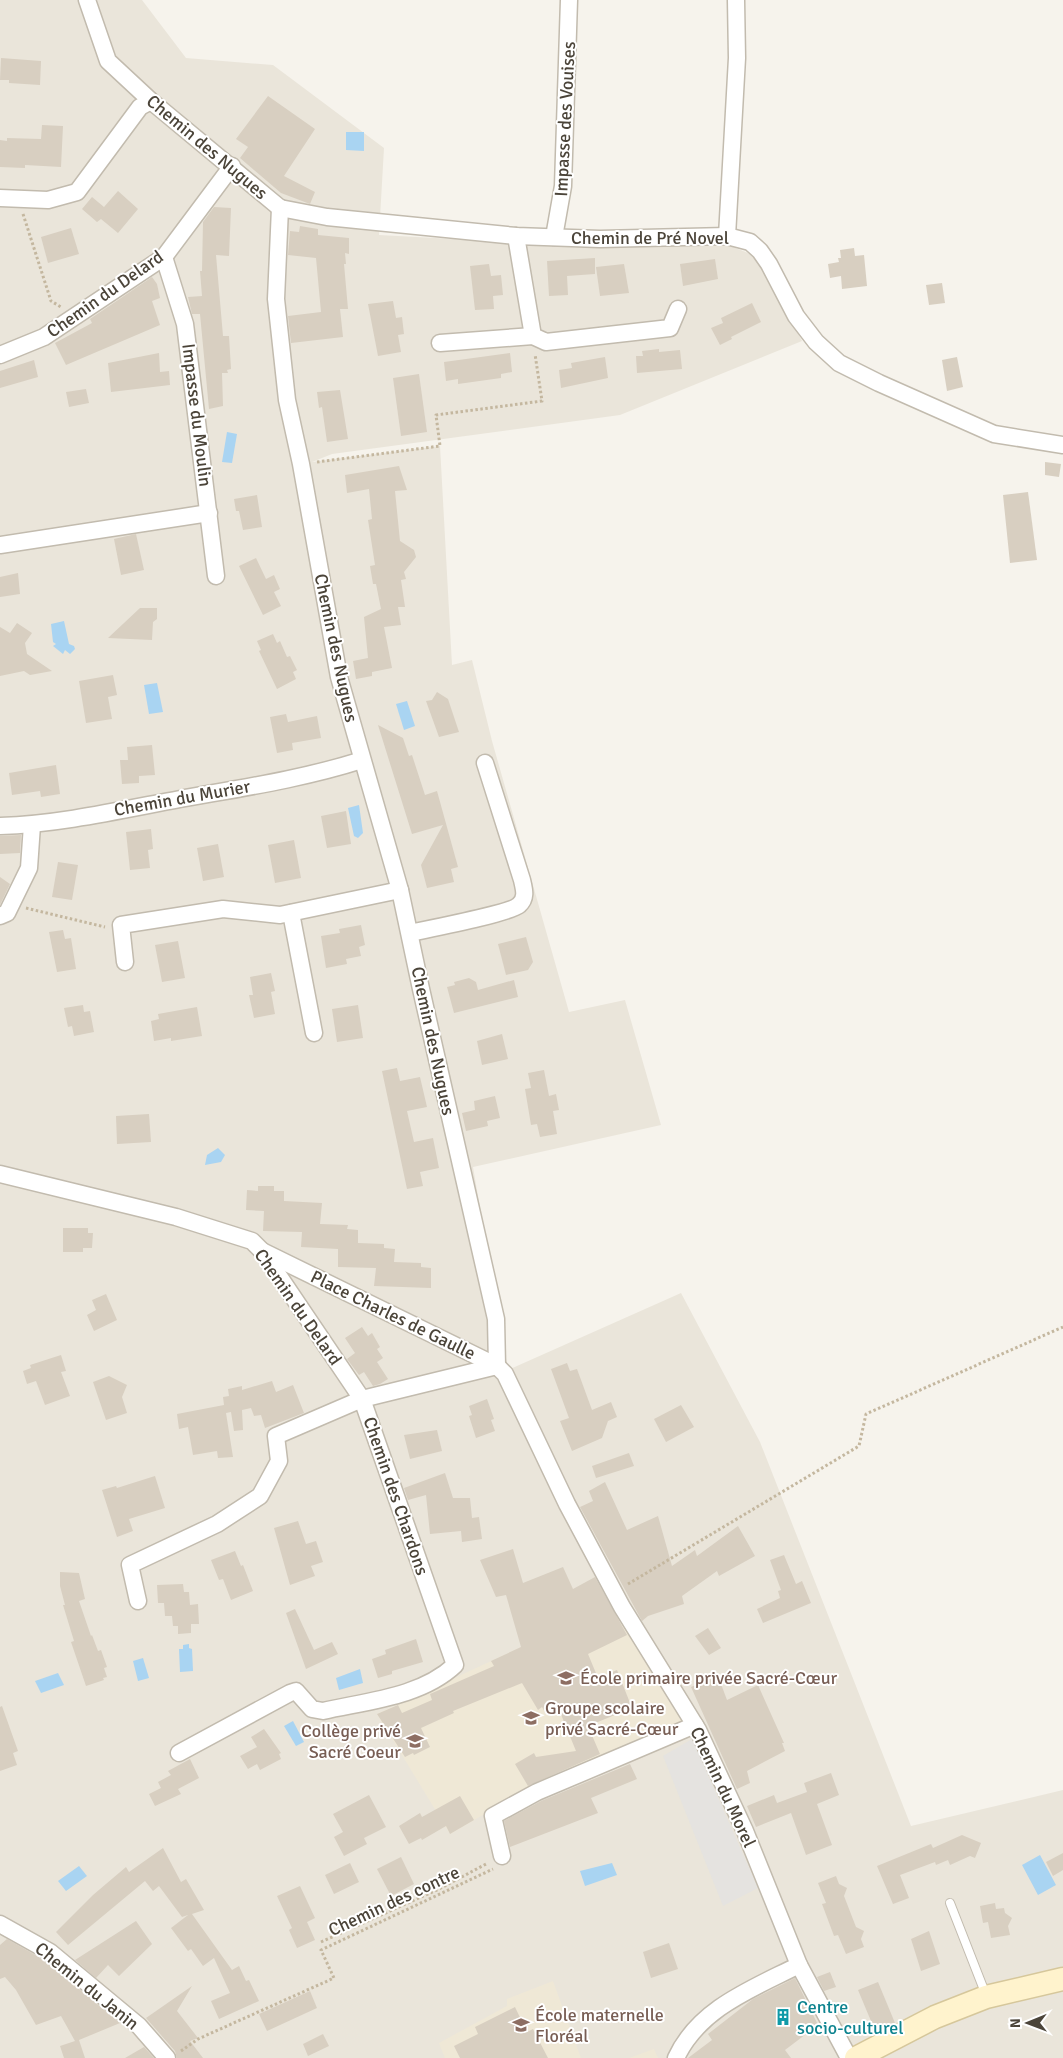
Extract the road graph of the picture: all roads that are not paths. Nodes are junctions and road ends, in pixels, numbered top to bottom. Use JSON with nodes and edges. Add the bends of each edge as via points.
{"nodes":[{"id":1,"x":87,"y":0,"type":"edge"},
{"id":2,"x":569,"y":0,"type":"edge"},
{"id":3,"x":736,"y":0,"type":"edge"},
{"id":4,"x":151,"y":101,"type":"junction"},
{"id":5,"x":232,"y":166,"type":"junction"},
{"id":6,"x":0,"y":198,"type":"edge"},
{"id":7,"x":280,"y":208,"type":"junction"},
{"id":8,"x":516,"y":236,"type":"junction"},
{"id":9,"x":728,"y":236,"type":"junction"},
{"id":10,"x":554,"y":237,"type":"junction"},
{"id":11,"x":164,"y":257,"type":"junction"},
{"id":12,"x":678,"y":309,"type":"dead end"},
{"id":13,"x":532,"y":336,"type":"junction"},
{"id":14,"x":440,"y":342,"type":"dead end"},
{"id":15,"x":0,"y":355,"type":"edge"},
{"id":16,"x":1063,"y":445,"type":"edge"},
{"id":17,"x":208,"y":513,"type":"junction"},
{"id":18,"x":0,"y":545,"type":"edge"},
{"id":19,"x":216,"y":576,"type":"dead end"},
{"id":20,"x":362,"y":760,"type":"junction"},
{"id":21,"x":485,"y":763,"type":"dead end"},
{"id":22,"x":32,"y":825,"type":"junction"},
{"id":23,"x":0,"y":826,"type":"edge"},
{"id":24,"x":400,"y":890,"type":"junction"},
{"id":25,"x":6,"y":910,"type":"edge"},
{"id":26,"x":291,"y":913,"type":"junction"},
{"id":27,"x":410,"y":934,"type":"junction"},
{"id":28,"x":125,"y":962,"type":"dead end"},
{"id":29,"x":314,"y":1033,"type":"dead end"},
{"id":30,"x":0,"y":1174,"type":"edge"},
{"id":31,"x":262,"y":1251,"type":"junction"},
{"id":32,"x":497,"y":1366,"type":"junction"},
{"id":33,"x":362,"y":1399,"type":"junction"},
{"id":34,"x":138,"y":1601,"type":"dead end"},
{"id":35,"x":695,"y":1726,"type":"junction"},
{"id":36,"x":179,"y":1754,"type":"dead end"},
{"id":37,"x":502,"y":1856,"type":"road end"},
{"id":38,"x":950,"y":1903,"type":"dead end"},
{"id":39,"x":0,"y":1924,"type":"edge"},
{"id":40,"x":799,"y":1965,"type":"junction"},
{"id":41,"x":1063,"y":1979,"type":"edge"},
{"id":42,"x":986,"y":1997,"type":"junction"},
{"id":43,"x":172,"y":2056,"type":"edge"},
{"id":44,"x":676,"y":2058,"type":"edge"},
{"id":45,"x":848,"y":2058,"type":"edge"},
{"id":46,"x":856,"y":2058,"type":"edge"}],
"edges":[{"from":1,"to":4,"type":"street","name":"Chemin des Nugues","via":[[108,61]]},
{"from":2,"to":10,"type":"street","name":"Impasse des Vouises","via":[[563,186]]},
{"from":3,"to":9,"type":"street","via":[[737,58]]},
{"from":4,"to":5,"type":"street","name":"Chemin des Nugues"},
{"from":4,"to":6,"type":"street","via":[[140,107],[77,192],[48,200]]},
{"from":5,"to":7,"type":"street","name":"Chemin des Nugues"},
{"from":5,"to":11,"type":"street","name":"Chemin du Delard"},
{"from":7,"to":8,"type":"street","name":"Chemin de Pré Novel","via":[[328,217]]},
{"from":7,"to":20,"type":"street","name":"Chemin des Nugues","via":[[276,299],[287,400],[339,676]]},
{"from":8,"to":10,"type":"street","name":"Chemin de Pré Novel"},
{"from":8,"to":13,"type":"street"},
{"from":9,"to":10,"type":"street","name":"Chemin de Pré Novel"},
{"from":9,"to":16,"type":"street","name":"Chemin de Pré Novel","via":[[750,242],[760,251],[796,316],[816,342],[839,363],[994,434]]},
{"from":11,"to":15,"type":"street","name":"Chemin du Delard","via":[[44,337]]},
{"from":11,"to":17,"type":"street","name":"Impasse du Moulin","via":[[185,324]]},
{"from":12,"to":13,"type":"street","via":[[670,328],[546,342]]},
{"from":13,"to":14,"type":"street"},
{"from":17,"to":18,"type":"street"},
{"from":17,"to":19,"type":"street","name":"Impasse du Moulin"},
{"from":20,"to":22,"type":"street","name":"Chemin du Murier","via":[[325,772]]},
{"from":20,"to":24,"type":"street","name":"Chemin des Nugues"},
{"from":21,"to":27,"type":"street","via":[[522,880],[524,897],[520,905],[504,911]]},
{"from":22,"to":23,"type":"street","name":"Chemin du Murier"},
{"from":22,"to":25,"type":"street","via":[[29,868]]},
{"from":24,"to":26,"type":"street"},
{"from":24,"to":27,"type":"street","name":"Chemin des Nugues"},
{"from":26,"to":28,"type":"street","via":[[280,915],[223,909],[122,925]]},
{"from":26,"to":29,"type":"street"},
{"from":27,"to":32,"type":"street","name":"Chemin des Nugues","via":[[496,1319]]},
{"from":30,"to":31,"type":"street","name":"Chemin du Delard","via":[[176,1217],[252,1241]]},
{"from":31,"to":32,"type":"street","name":"Place Charles de Gaulle"},
{"from":31,"to":33,"type":"street","name":"Chemin du Delard"},
{"from":32,"to":33,"type":"street"},
{"from":32,"to":35,"type":"street","name":"Chemin du Morel","via":[[505,1374],[567,1504],[614,1592]]},
{"from":33,"to":34,"type":"street","name":"Chemin des Chardons","via":[[276,1436],[280,1461],[260,1496],[217,1524],[130,1565]]},
{"from":33,"to":36,"type":"street","name":"Chemin des Chardons","via":[[454,1665],[444,1675],[406,1693],[323,1711],[312,1709],[296,1691]]},
{"from":35,"to":37,"type":"street","via":[[537,1792],[493,1816]]},
{"from":35,"to":40,"type":"street","name":"Chemin du Morel","via":[[745,1831]]},
{"from":38,"to":42,"type":"lane"},
{"from":39,"to":43,"type":"street","name":"Chemin du Janin","via":[[50,1952]]},
{"from":40,"to":44,"type":"street","via":[[723,2004],[696,2028]]},
{"from":40,"to":45,"type":"street","name":"Chemin du Morel"},
{"from":41,"to":42,"type":"street"},
{"from":42,"to":46,"type":"street","via":[[935,2017]]}]}
